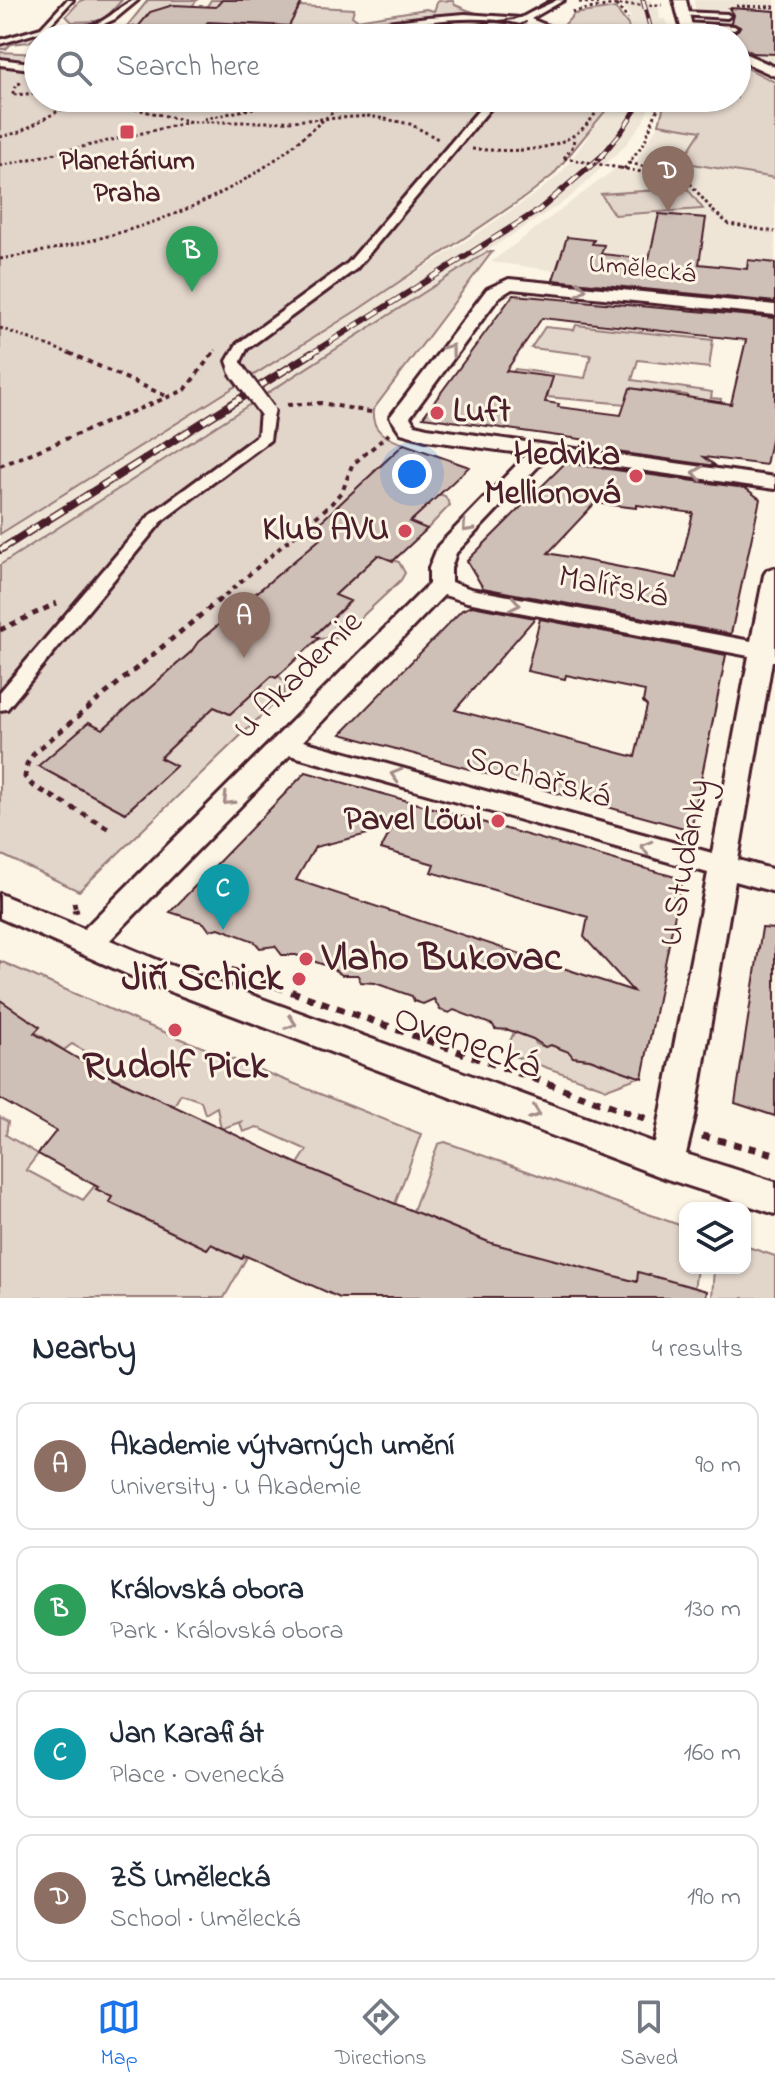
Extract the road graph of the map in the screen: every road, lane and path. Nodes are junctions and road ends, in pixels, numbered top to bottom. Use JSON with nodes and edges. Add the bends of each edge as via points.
{"nodes":[{"id":1,"x":70,"y":0,"type":"edge"},
{"id":2,"x":135,"y":0,"type":"edge"},
{"id":3,"x":560,"y":0,"type":"edge"},
{"id":4,"x":680,"y":0,"type":"edge"},
{"id":5,"x":579,"y":2,"type":"edge"},
{"id":6,"x":734,"y":2,"type":"dead end"},
{"id":7,"x":611,"y":5,"type":"junction"},
{"id":8,"x":616,"y":5,"type":"junction"},
{"id":9,"x":667,"y":5,"type":"dead end"},
{"id":10,"x":775,"y":7,"type":"edge"},
{"id":11,"x":565,"y":14,"type":"dead end"},
{"id":12,"x":727,"y":16,"type":"dead end"},
{"id":13,"x":525,"y":19,"type":"junction"},
{"id":14,"x":628,"y":19,"type":"dead end"},
{"id":15,"x":48,"y":24,"type":"edge"},
{"id":16,"x":105,"y":24,"type":"edge"},
{"id":17,"x":375,"y":24,"type":"edge"},
{"id":18,"x":540,"y":24,"type":"edge"},
{"id":19,"x":689,"y":24,"type":"edge"},
{"id":20,"x":706,"y":24,"type":"edge"},
{"id":21,"x":24,"y":35,"type":"edge"},
{"id":22,"x":0,"y":42,"type":"edge"},
{"id":23,"x":751,"y":60,"type":"edge"},
{"id":24,"x":0,"y":62,"type":"edge"},
{"id":25,"x":24,"y":65,"type":"edge"},
{"id":26,"x":774,"y":71,"type":"edge"},
{"id":27,"x":24,"y":85,"type":"edge"},
{"id":28,"x":24,"y":94,"type":"edge"},
{"id":29,"x":56,"y":112,"type":"edge"},
{"id":30,"x":147,"y":112,"type":"edge"},
{"id":31,"x":237,"y":112,"type":"edge"},
{"id":32,"x":332,"y":112,"type":"edge"},
{"id":33,"x":483,"y":112,"type":"edge"},
{"id":34,"x":597,"y":112,"type":"edge"},
{"id":35,"x":656,"y":112,"type":"edge"},
{"id":36,"x":39,"y":115,"type":"dead end"},
{"id":37,"x":49,"y":116,"type":"junction"},
{"id":38,"x":320,"y":120,"type":"junction"},
{"id":39,"x":593,"y":120,"type":"junction"},
{"id":40,"x":599,"y":121,"type":"dead end"},
{"id":41,"x":192,"y":122,"type":"junction"},
{"id":42,"x":0,"y":137,"type":"edge"},
{"id":43,"x":574,"y":137,"type":"junction"},
{"id":44,"x":454,"y":147,"type":"junction"},
{"id":45,"x":629,"y":163,"type":"junction"},
{"id":46,"x":0,"y":166,"type":"edge"},
{"id":47,"x":622,"y":168,"type":"junction"},
{"id":48,"x":688,"y":180,"type":"junction"},
{"id":49,"x":775,"y":232,"type":"edge"},
{"id":50,"x":0,"y":259,"type":"edge"},
{"id":51,"x":775,"y":310,"type":"edge"},
{"id":52,"x":0,"y":328,"type":"edge"},
{"id":53,"x":251,"y":339,"type":"junction"},
{"id":54,"x":167,"y":396,"type":"junction"},
{"id":55,"x":276,"y":409,"type":"junction"},
{"id":56,"x":373,"y":413,"type":"dead end"},
{"id":57,"x":403,"y":418,"type":"junction"},
{"id":58,"x":541,"y":451,"type":"junction"},
{"id":59,"x":0,"y":466,"type":"edge"},
{"id":60,"x":775,"y":483,"type":"edge"},
{"id":61,"x":775,"y":575,"type":"edge"},
{"id":62,"x":440,"y":586,"type":"junction"},
{"id":63,"x":66,"y":598,"type":"dead end"},
{"id":64,"x":0,"y":630,"type":"edge"},
{"id":65,"x":768,"y":652,"type":"edge"},
{"id":66,"x":0,"y":704,"type":"edge"},
{"id":67,"x":283,"y":744,"type":"junction"},
{"id":68,"x":108,"y":828,"type":"dead end"},
{"id":69,"x":722,"y":867,"type":"junction"},
{"id":70,"x":775,"y":881,"type":"edge"},
{"id":71,"x":74,"y":902,"type":"dead end"},
{"id":72,"x":0,"y":905,"type":"edge"},
{"id":73,"x":94,"y":937,"type":"junction"},
{"id":74,"x":218,"y":965,"type":"dead end"},
{"id":75,"x":675,"y":1129,"type":"junction"},
{"id":76,"x":775,"y":1154,"type":"edge"},
{"id":77,"x":667,"y":1163,"type":"junction"},
{"id":78,"x":775,"y":1198,"type":"edge"}],
"edges":[{"from":1,"to":15,"type":"lane"},
{"from":2,"to":16,"type":"lane"},
{"from":3,"to":13,"type":"street"},
{"from":4,"to":19,"type":"street"},
{"from":5,"to":7,"type":"path"},
{"from":6,"to":10,"type":"path"},
{"from":7,"to":8,"type":"path"},
{"from":7,"to":11,"type":"path"},
{"from":8,"to":9,"type":"path"},
{"from":8,"to":14,"type":"path"},
{"from":12,"to":20,"type":"lane"},
{"from":13,"to":17,"type":"street","via":[[472,7]]},
{"from":13,"to":18,"type":"street"},
{"from":21,"to":22,"type":"lane"},
{"from":23,"to":26,"type":"street"},
{"from":24,"to":25,"type":"street"},
{"from":27,"to":28,"type":"path","via":[[17,84],[12,95]]},
{"from":29,"to":37,"type":"path"},
{"from":30,"to":41,"type":"path"},
{"from":31,"to":41,"type":"path"},
{"from":32,"to":38,"type":"path"},
{"from":33,"to":44,"type":"street"},
{"from":34,"to":39,"type":"path"},
{"from":35,"to":45,"type":"path"},
{"from":36,"to":37,"type":"path"},
{"from":37,"to":42,"type":"path"},
{"from":38,"to":41,"type":"path"},
{"from":38,"to":44,"type":"path","via":[[393,120]]},
{"from":38,"to":50,"type":"path","via":[[253,176],[201,201],[98,240]]},
{"from":39,"to":40,"type":"path"},
{"from":39,"to":43,"type":"path"},
{"from":41,"to":46,"type":"path"},
{"from":43,"to":44,"type":"path","via":[[528,149]]},
{"from":43,"to":47,"type":"path","bridge":true,"via":[[564,158]]},
{"from":44,"to":53,"type":"street","via":[[352,266]]},
{"from":45,"to":47,"type":"path"},
{"from":45,"to":48,"type":"path"},
{"from":47,"to":48,"type":"path"},
{"from":48,"to":49,"type":"path","via":[[715,217],[742,230]]},
{"from":57,"to":51,"type":"street","name":"Umělecká","one_way":true,"via":[[503,285]]},
{"from":52,"to":54,"type":"path"},
{"from":53,"to":54,"type":"path","via":[[222,344],[185,390]]},
{"from":53,"to":55,"type":"street","bridge":true,"via":[[234,361],[236,369]]},
{"from":54,"to":59,"type":"path"},
{"from":55,"to":56,"type":"path","via":[[320,406]]},
{"from":55,"to":66,"type":"street","via":[[265,437],[157,517]]},
{"from":57,"to":58,"type":"street","via":[[426,434]]},
{"from":57,"to":68,"type":"path","via":[[352,465],[331,504],[35,752],[25,777],[32,785]]},
{"from":60,"to":58,"type":"street","one_way":true},
{"from":58,"to":62,"type":"street","one_way":true,"via":[[446,551]]},
{"from":61,"to":65,"type":"street","name":"U Studánky"},
{"from":62,"to":65,"type":"street","name":"Malířská","one_way":true},
{"from":62,"to":67,"type":"street","name":"U Akademie"},
{"from":63,"to":64,"type":"path"},
{"from":65,"to":69,"type":"street","name":"U Studánky"},
{"from":69,"to":67,"type":"street","name":"Sochařská","one_way":true},
{"from":67,"to":73,"type":"street","name":"U Akademie","one_way":true},
{"from":69,"to":70,"type":"street","name":"Sochařská"},
{"from":69,"to":75,"type":"street","name":"U Studánky"},
{"from":71,"to":73,"type":"path","via":[[77,920]]},
{"from":72,"to":73,"type":"street","name":"Ovenecká"},
{"from":73,"to":77,"type":"street","name":"Ovenecká","one_way":true,"via":[[156,973]]},
{"from":74,"to":75,"type":"path"},
{"from":75,"to":76,"type":"path"},
{"from":75,"to":77,"type":"street","name":"U Studánky"},
{"from":77,"to":78,"type":"street","name":"Ovenecká"}]}
